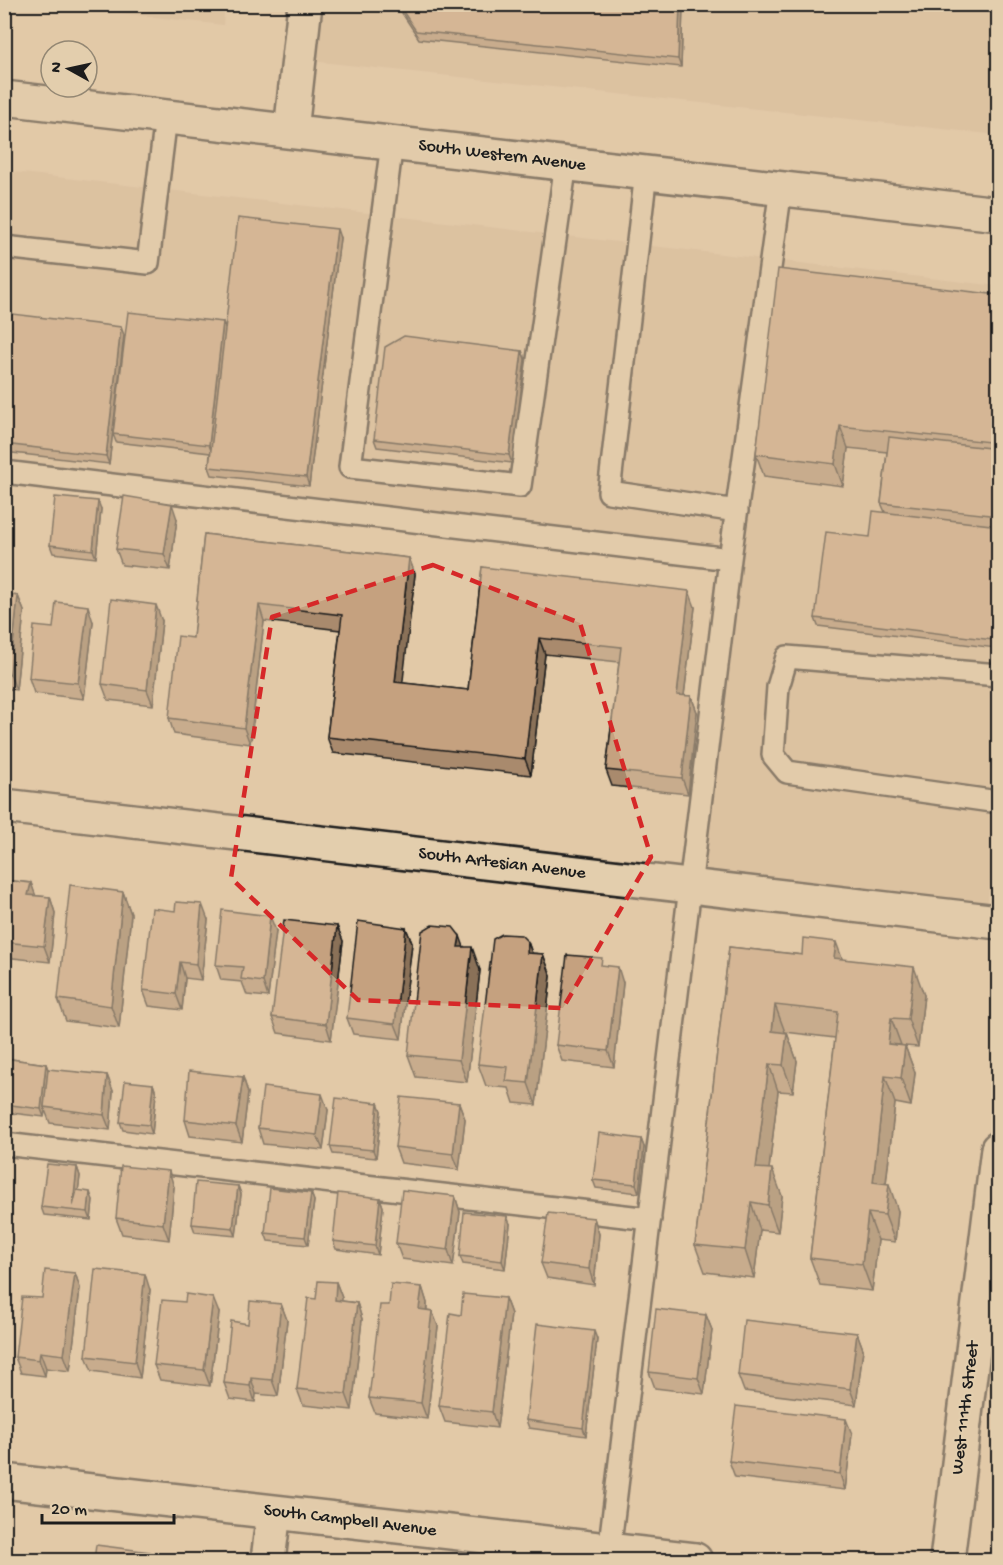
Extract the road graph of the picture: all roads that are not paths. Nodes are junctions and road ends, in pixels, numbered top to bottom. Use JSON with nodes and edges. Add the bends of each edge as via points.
{"nodes":[{"id":1,"x":306,"y":4,"type":"edge"},
{"id":2,"x":4,"y":98,"type":"edge"},
{"id":3,"x":166,"y":117,"type":"junction"},
{"id":4,"x":291,"y":131,"type":"junction"},
{"id":5,"x":392,"y":143,"type":"junction"},
{"id":6,"x":566,"y":163,"type":"junction"},
{"id":7,"x":646,"y":172,"type":"junction"},
{"id":8,"x":781,"y":188,"type":"junction"},
{"id":9,"x":999,"y":214,"type":"edge"},
{"id":10,"x":4,"y":247,"type":"edge"},
{"id":11,"x":4,"y":472,"type":"edge"},
{"id":12,"x":737,"y":511,"type":"junction"},
{"id":13,"x":730,"y":559,"type":"junction"},
{"id":14,"x":999,"y":675,"type":"edge"},
{"id":15,"x":999,"y":802,"type":"edge"},
{"id":16,"x":4,"y":806,"type":"edge"},
{"id":17,"x":690,"y":886,"type":"junction"},
{"id":18,"x":999,"y":922,"type":"edge"},
{"id":19,"x":4,"y":1144,"type":"edge"},
{"id":20,"x":999,"y":1149,"type":"edge"},
{"id":21,"x":650,"y":1219,"type":"junction"},
{"id":22,"x":4,"y":1481,"type":"edge"},
{"id":23,"x":274,"y":1512,"type":"junction"},
{"id":24,"x":609,"y":1556,"type":"edge"},
{"id":25,"x":268,"y":1560,"type":"edge"},
{"id":26,"x":695,"y":1560,"type":"edge"},
{"id":27,"x":947,"y":1560,"type":"edge"}],
"edges":[{"from":1,"to":4,"type":"street"},
{"from":2,"to":3,"type":"street","name":"South Western Avenue"},
{"from":3,"to":4,"type":"street","name":"South Western Avenue"},
{"from":3,"to":10,"type":"lane","via":[[148,263]]},
{"from":4,"to":5,"type":"street","name":"South Western Avenue"},
{"from":5,"to":6,"type":"street","name":"South Western Avenue"},
{"from":5,"to":6,"type":"lane","via":[[350,468],[520,486]]},
{"from":6,"to":7,"type":"street","name":"South Western Avenue"},
{"from":7,"to":8,"type":"street","name":"South Western Avenue"},
{"from":7,"to":12,"type":"lane","via":[[609,492]]},
{"from":8,"to":9,"type":"street","name":"South Western Avenue"},
{"from":8,"to":12,"type":"lane"},
{"from":11,"to":13,"type":"lane"},
{"from":12,"to":13,"type":"lane"},
{"from":13,"to":17,"type":"lane"},
{"from":14,"to":15,"type":"lane","via":[[787,657],[778,687],[773,755],[787,772]]},
{"from":16,"to":17,"type":"street","name":"South Artesian Avenue"},
{"from":17,"to":18,"type":"street","name":"South Artesian Avenue"},
{"from":17,"to":21,"type":"lane"},
{"from":19,"to":21,"type":"lane"},
{"from":20,"to":27,"type":"street","name":"West 111th Street"},
{"from":21,"to":24,"type":"lane"},
{"from":22,"to":23,"type":"street","name":"South Campbell Avenue"},
{"from":23,"to":24,"type":"street","name":"South Campbell Avenue"},
{"from":23,"to":25,"type":"street"},
{"from":24,"to":26,"type":"street","name":"South Campbell Avenue"}]}
